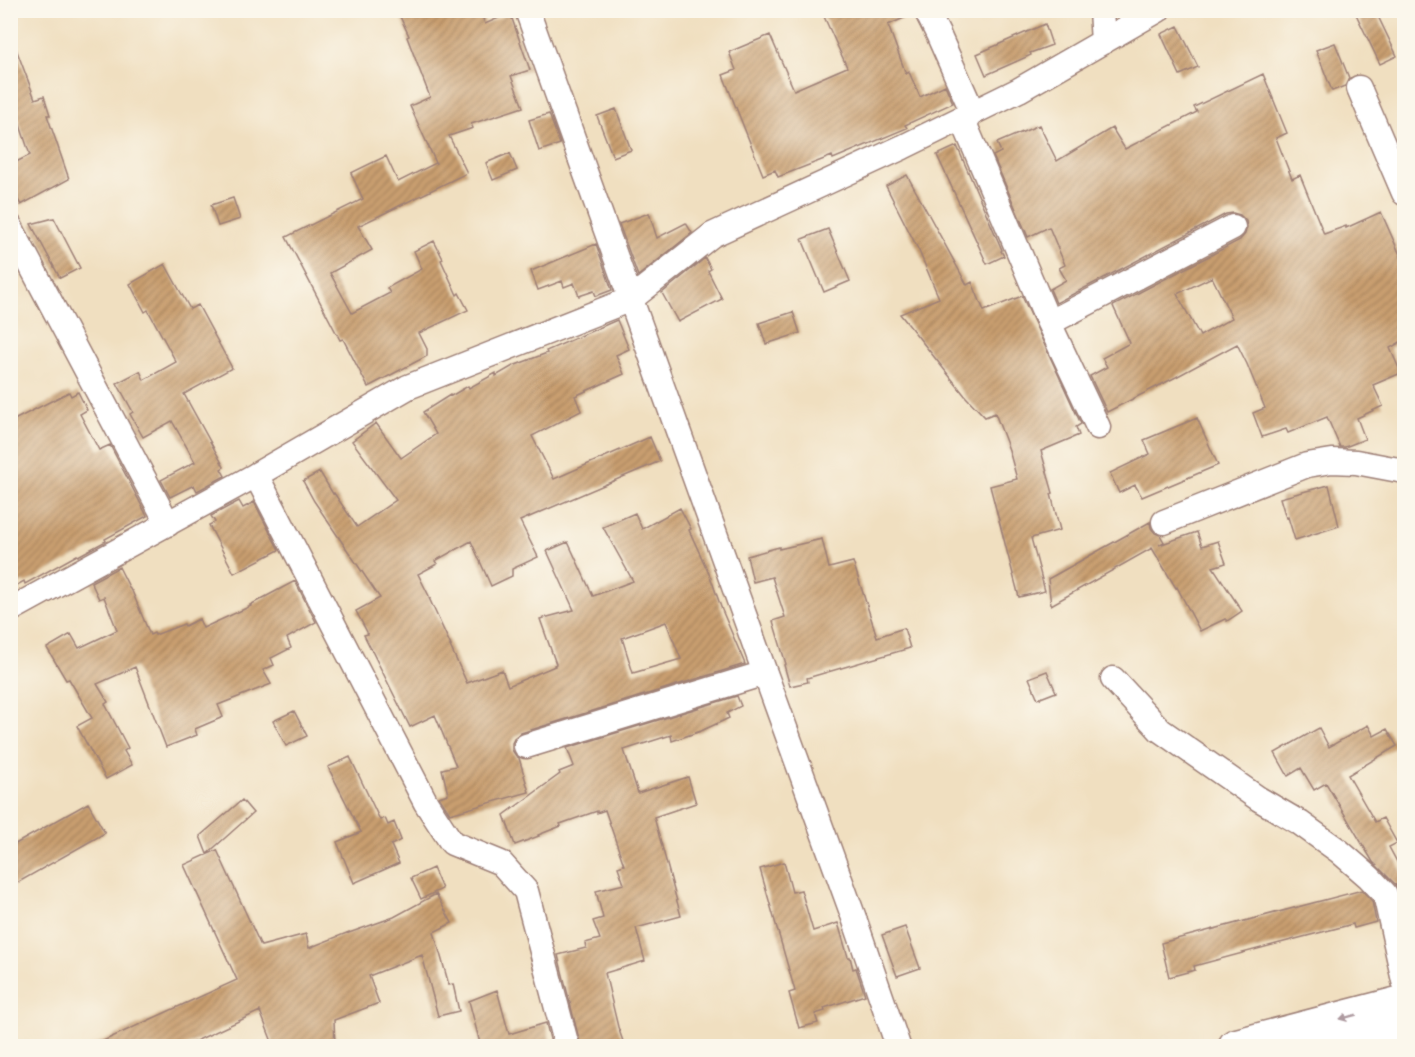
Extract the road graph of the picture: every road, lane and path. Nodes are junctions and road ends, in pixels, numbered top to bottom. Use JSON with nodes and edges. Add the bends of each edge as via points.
{"nodes":[{"id":1,"x":527,"y":10,"type":"edge"},
{"id":2,"x":926,"y":10,"type":"edge"},
{"id":3,"x":1101,"y":10,"type":"edge"},
{"id":4,"x":1158,"y":10,"type":"edge"},
{"id":5,"x":1102,"y":42,"type":"junction"},
{"id":6,"x":1359,"y":88,"type":"dead end"},
{"id":7,"x":968,"y":115,"type":"junction"},
{"id":8,"x":1404,"y":193,"type":"edge"},
{"id":9,"x":10,"y":226,"type":"edge"},
{"id":10,"x":1233,"y":227,"type":"dead end"},
{"id":11,"x":631,"y":300,"type":"junction"},
{"id":12,"x":1049,"y":322,"type":"junction"},
{"id":13,"x":1098,"y":428,"type":"dead end"},
{"id":14,"x":1404,"y":471,"type":"edge"},
{"id":15,"x":256,"y":475,"type":"junction"},
{"id":16,"x":1164,"y":522,"type":"dead end"},
{"id":17,"x":168,"y":524,"type":"junction"},
{"id":18,"x":10,"y":610,"type":"edge"},
{"id":19,"x":765,"y":673,"type":"junction"},
{"id":20,"x":1113,"y":679,"type":"dead end"},
{"id":21,"x":526,"y":746,"type":"dead end"},
{"id":22,"x":1404,"y":981,"type":"edge"},
{"id":23,"x":1404,"y":1002,"type":"edge"},
{"id":24,"x":1404,"y":1029,"type":"edge"},
{"id":25,"x":567,"y":1047,"type":"edge"},
{"id":26,"x":898,"y":1047,"type":"edge"},
{"id":27,"x":1235,"y":1047,"type":"edge"},
{"id":28,"x":1338,"y":1047,"type":"edge"}],
"edges":[{"from":1,"to":11,"type":"street"},
{"from":2,"to":7,"type":"street"},
{"from":3,"to":5,"type":"street"},
{"from":4,"to":5,"type":"street"},
{"from":5,"to":7,"type":"street"},
{"from":6,"to":8,"type":"street"},
{"from":7,"to":11,"type":"street","via":[[712,236]]},
{"from":7,"to":12,"type":"street"},
{"from":9,"to":17,"type":"street"},
{"from":10,"to":12,"type":"street"},
{"from":11,"to":15,"type":"street","via":[[408,387]]},
{"from":11,"to":19,"type":"street"},
{"from":12,"to":13,"type":"street"},
{"from":14,"to":16,"type":"street","via":[[1356,462],[1307,465]]},
{"from":15,"to":17,"type":"street"},
{"from":15,"to":25,"type":"street","via":[[426,803],[452,843],[501,863],[526,891]]},
{"from":17,"to":18,"type":"street"},
{"from":19,"to":21,"type":"street"},
{"from":19,"to":26,"type":"street"},
{"from":20,"to":22,"type":"street","via":[[1160,729],[1300,823],[1369,877],[1385,894]]},
{"from":23,"to":27,"type":"highway","one_way":true},
{"from":24,"to":28,"type":"highway"}]}
